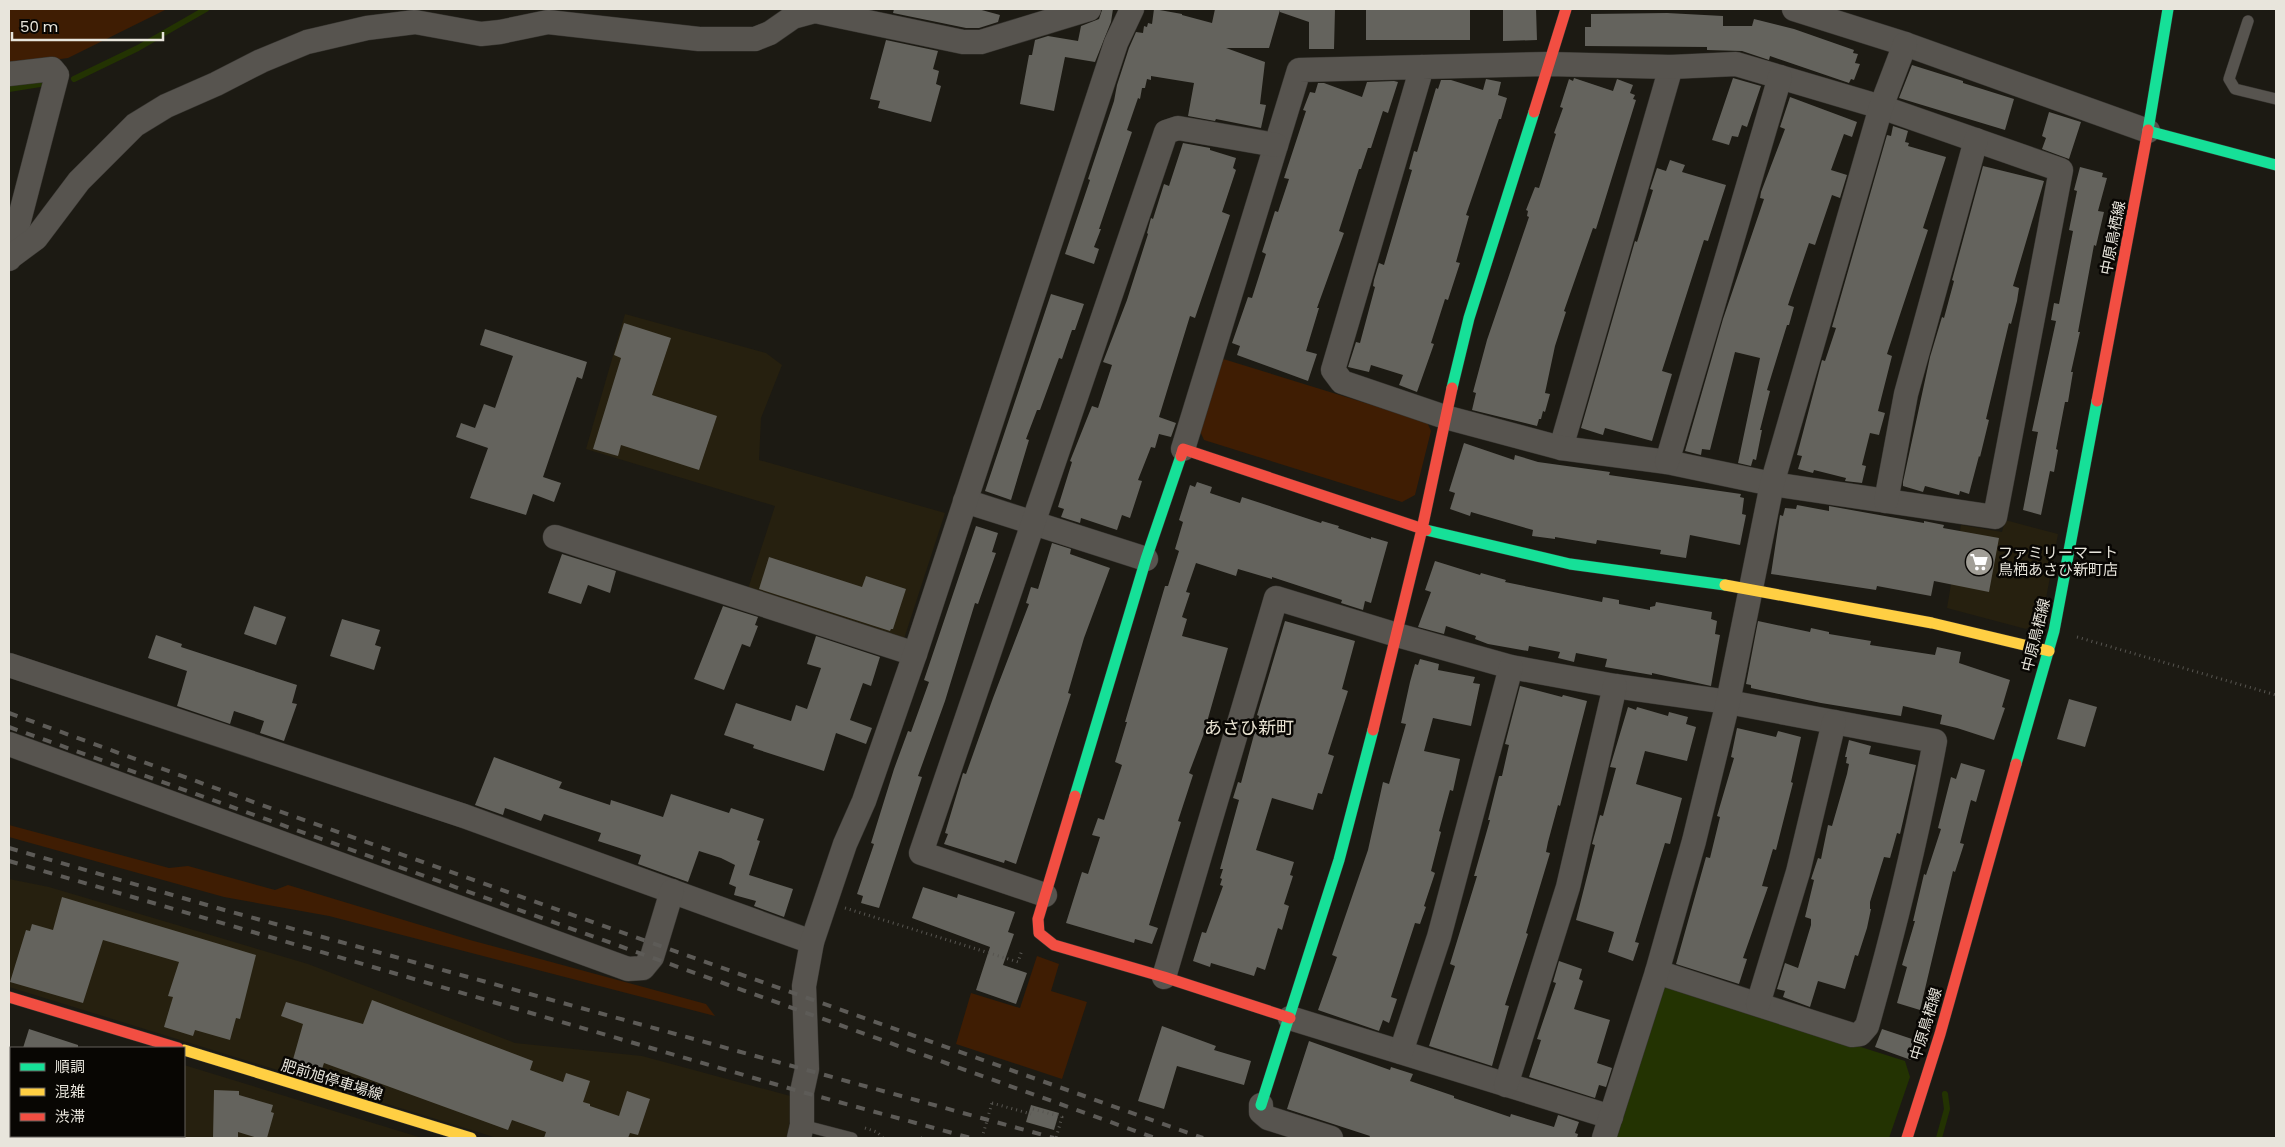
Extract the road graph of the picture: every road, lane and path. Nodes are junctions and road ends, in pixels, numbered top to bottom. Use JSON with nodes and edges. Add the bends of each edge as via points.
{"nodes":[{"id":1,"x":1089,"y":9,"type":"edge"},
{"id":2,"x":1132,"y":9,"type":"edge"},
{"id":3,"x":1566,"y":9,"type":"edge"},
{"id":4,"x":1794,"y":9,"type":"edge"},
{"id":5,"x":2168,"y":9,"type":"edge"},
{"id":6,"x":2248,"y":21,"type":"dead end"},
{"id":7,"x":1905,"y":44,"type":"junction"},
{"id":8,"x":1548,"y":64,"type":"junction"},
{"id":9,"x":1422,"y":67,"type":"junction"},
{"id":10,"x":1672,"y":67,"type":"junction"},
{"id":11,"x":9,"y":74,"type":"edge"},
{"id":12,"x":1780,"y":77,"type":"junction"},
{"id":13,"x":2276,"y":99,"type":"edge"},
{"id":14,"x":1881,"y":107,"type":"junction"},
{"id":15,"x":2148,"y":131,"type":"junction"},
{"id":16,"x":1976,"y":140,"type":"junction"},
{"id":17,"x":1276,"y":145,"type":"junction"},
{"id":18,"x":2276,"y":165,"type":"edge"},
{"id":19,"x":9,"y":259,"type":"edge"},
{"id":20,"x":1445,"y":417,"type":"junction"},
{"id":21,"x":1561,"y":448,"type":"junction"},
{"id":22,"x":1183,"y":449,"type":"junction"},
{"id":23,"x":1667,"y":462,"type":"junction"},
{"id":24,"x":1772,"y":484,"type":"junction"},
{"id":25,"x":965,"y":501,"type":"junction"},
{"id":26,"x":1886,"y":501,"type":"junction"},
{"id":27,"x":1033,"y":523,"type":"junction"},
{"id":28,"x":1422,"y":528,"type":"junction"},
{"id":29,"x":555,"y":537,"type":"dead end"},
{"id":30,"x":1146,"y":559,"type":"junction"},
{"id":31,"x":1752,"y":589,"type":"junction"},
{"id":32,"x":2054,"y":631,"type":"junction"},
{"id":33,"x":1397,"y":635,"type":"junction"},
{"id":34,"x":2049,"y":651,"type":"junction"},
{"id":35,"x":915,"y":654,"type":"junction"},
{"id":36,"x":9,"y":665,"type":"edge"},
{"id":37,"x":1511,"y":667,"type":"junction"},
{"id":38,"x":1615,"y":686,"type":"junction"},
{"id":39,"x":2276,"y":695,"type":"edge"},
{"id":40,"x":1728,"y":702,"type":"junction"},
{"id":41,"x":1834,"y":722,"type":"junction"},
{"id":42,"x":9,"y":744,"type":"edge"},
{"id":43,"x":672,"y":891,"type":"junction"},
{"id":44,"x":1045,"y":894,"type":"junction"},
{"id":45,"x":825,"y":902,"type":"junction"},
{"id":46,"x":812,"y":942,"type":"junction"},
{"id":47,"x":1023,"y":947,"type":"dead end"},
{"id":48,"x":1656,"y":972,"type":"junction"},
{"id":49,"x":1164,"y":977,"type":"junction"},
{"id":50,"x":9,"y":997,"type":"edge"},
{"id":51,"x":1758,"y":1004,"type":"junction"},
{"id":52,"x":1290,"y":1018,"type":"junction"},
{"id":53,"x":136,"y":1036,"type":"junction"},
{"id":54,"x":132,"y":1047,"type":"edge"},
{"id":55,"x":174,"y":1047,"type":"edge"},
{"id":56,"x":185,"y":1050,"type":"edge"},
{"id":57,"x":1401,"y":1052,"type":"junction"},
{"id":58,"x":1506,"y":1084,"type":"junction"},
{"id":59,"x":1261,"y":1105,"type":"joint"},
{"id":60,"x":1032,"y":1109,"type":"dead end"},
{"id":61,"x":1031,"y":1114,"type":"dead end"},
{"id":62,"x":1607,"y":1127,"type":"edge"},
{"id":63,"x":801,"y":1131,"type":"edge"},
{"id":64,"x":471,"y":1138,"type":"edge"},
{"id":65,"x":852,"y":1138,"type":"edge"},
{"id":66,"x":982,"y":1138,"type":"edge"},
{"id":67,"x":1056,"y":1138,"type":"edge"},
{"id":68,"x":1331,"y":1138,"type":"edge"},
{"id":69,"x":1907,"y":1138,"type":"edge"}],
"edges":[{"from":1,"to":19,"type":"street","via":[[980,42],[963,42],[816,11],[793,17],[755,39],[699,39],[548,22],[481,34],[415,22],[368,28],[307,42],[166,106],[135,125],[79,181],[36,238]]},
{"from":2,"to":25,"type":"street","via":[[1116,43]]},
{"from":3,"to":8,"type":"street"},
{"from":4,"to":7,"type":"street"},
{"from":5,"to":15,"type":"street","name":"中原鳥栖線"},
{"from":6,"to":13,"type":"lane","via":[[2229,79],[2235,89]]},
{"from":7,"to":14,"type":"street"},
{"from":7,"to":15,"type":"street"},
{"from":8,"to":9,"type":"street"},
{"from":8,"to":10,"type":"street"},
{"from":8,"to":20,"type":"street","via":[[1469,318]]},
{"from":9,"to":17,"type":"street","via":[[1299,70]]},
{"from":9,"to":20,"type":"street","via":[[1333,370],[1342,382]]},
{"from":10,"to":12,"type":"street","via":[[1736,64]]},
{"from":10,"to":21,"type":"street"},
{"from":11,"to":19,"type":"street","via":[[52,69],[57,75]]},
{"from":12,"to":14,"type":"street"},
{"from":12,"to":23,"type":"street"},
{"from":14,"to":16,"type":"street"},
{"from":14,"to":24,"type":"street"},
{"from":15,"to":18,"type":"street"},
{"from":15,"to":32,"type":"street","name":"中原鳥栖線"},
{"from":16,"to":26,"type":"street","via":[[1906,394]]},
{"from":16,"to":26,"type":"street","via":[[2062,170],[1995,517]]},
{"from":17,"to":22,"type":"street"},
{"from":17,"to":27,"type":"street","via":[[1178,128],[1166,132]]},
{"from":20,"to":21,"type":"street"},
{"from":20,"to":28,"type":"street"},
{"from":21,"to":23,"type":"street"},
{"from":22,"to":28,"type":"street"},
{"from":22,"to":30,"type":"street"},
{"from":23,"to":24,"type":"street"},
{"from":24,"to":26,"type":"street"},
{"from":24,"to":31,"type":"street"},
{"from":25,"to":27,"type":"street"},
{"from":25,"to":35,"type":"street"},
{"from":27,"to":30,"type":"street"},
{"from":27,"to":44,"type":"street","via":[[921,853]]},
{"from":28,"to":31,"type":"street","via":[[1570,564]]},
{"from":28,"to":33,"type":"street"},
{"from":29,"to":35,"type":"street"},
{"from":30,"to":44,"type":"street"},
{"from":31,"to":34,"type":"street","via":[[1932,623]]},
{"from":31,"to":40,"type":"street"},
{"from":32,"to":34,"type":"street","name":"中原鳥栖線"},
{"from":32,"to":39,"type":"path"},
{"from":33,"to":37,"type":"street"},
{"from":33,"to":49,"type":"street","via":[[1276,598]]},
{"from":33,"to":52,"type":"street","via":[[1339,860]]},
{"from":34,"to":69,"type":"street","name":"中原鳥栖線","via":[[1940,1034]]},
{"from":35,"to":45,"type":"street"},
{"from":36,"to":43,"type":"street","via":[[464,816]]},
{"from":37,"to":38,"type":"street"},
{"from":37,"to":57,"type":"street","via":[[1439,937]]},
{"from":38,"to":40,"type":"street"},
{"from":38,"to":58,"type":"street","via":[[1568,887]]},
{"from":40,"to":41,"type":"street"},
{"from":40,"to":48,"type":"street","via":[[1694,842]]},
{"from":41,"to":51,"type":"street","via":[[1798,872]]},
{"from":41,"to":51,"type":"street","via":[[1935,740],[1893,935],[1867,1026],[1860,1034],[1852,1035]]},
{"from":42,"to":43,"type":"street","via":[[628,970],[642,968],[652,957]]},
{"from":43,"to":46,"type":"street"},
{"from":44,"to":49,"type":"street","via":[[1038,919],[1039,933],[1054,945]]},
{"from":45,"to":46,"type":"street"},
{"from":45,"to":47,"type":"path","via":[[1018,962]]},
{"from":46,"to":63,"type":"street","via":[[804,986],[807,1069],[802,1092]]},
{"from":48,"to":51,"type":"street"},
{"from":48,"to":62,"type":"street"},
{"from":49,"to":52,"type":"street"},
{"from":50,"to":53,"type":"street"},
{"from":52,"to":57,"type":"street"},
{"from":52,"to":59,"type":"street"},
{"from":53,"to":54,"type":"street"},
{"from":53,"to":55,"type":"street"},
{"from":56,"to":64,"type":"street","name":"肥前旭停車場線"},
{"from":57,"to":58,"type":"street"},
{"from":58,"to":62,"type":"street"},
{"from":59,"to":68,"type":"street","via":[[1261,1112],[1268,1118]]},
{"from":60,"to":67,"type":"path","via":[[1062,1117]]},
{"from":61,"to":66,"type":"path","bridge":true,"via":[[992,1103]]},
{"from":63,"to":65,"type":"lane"}]}
